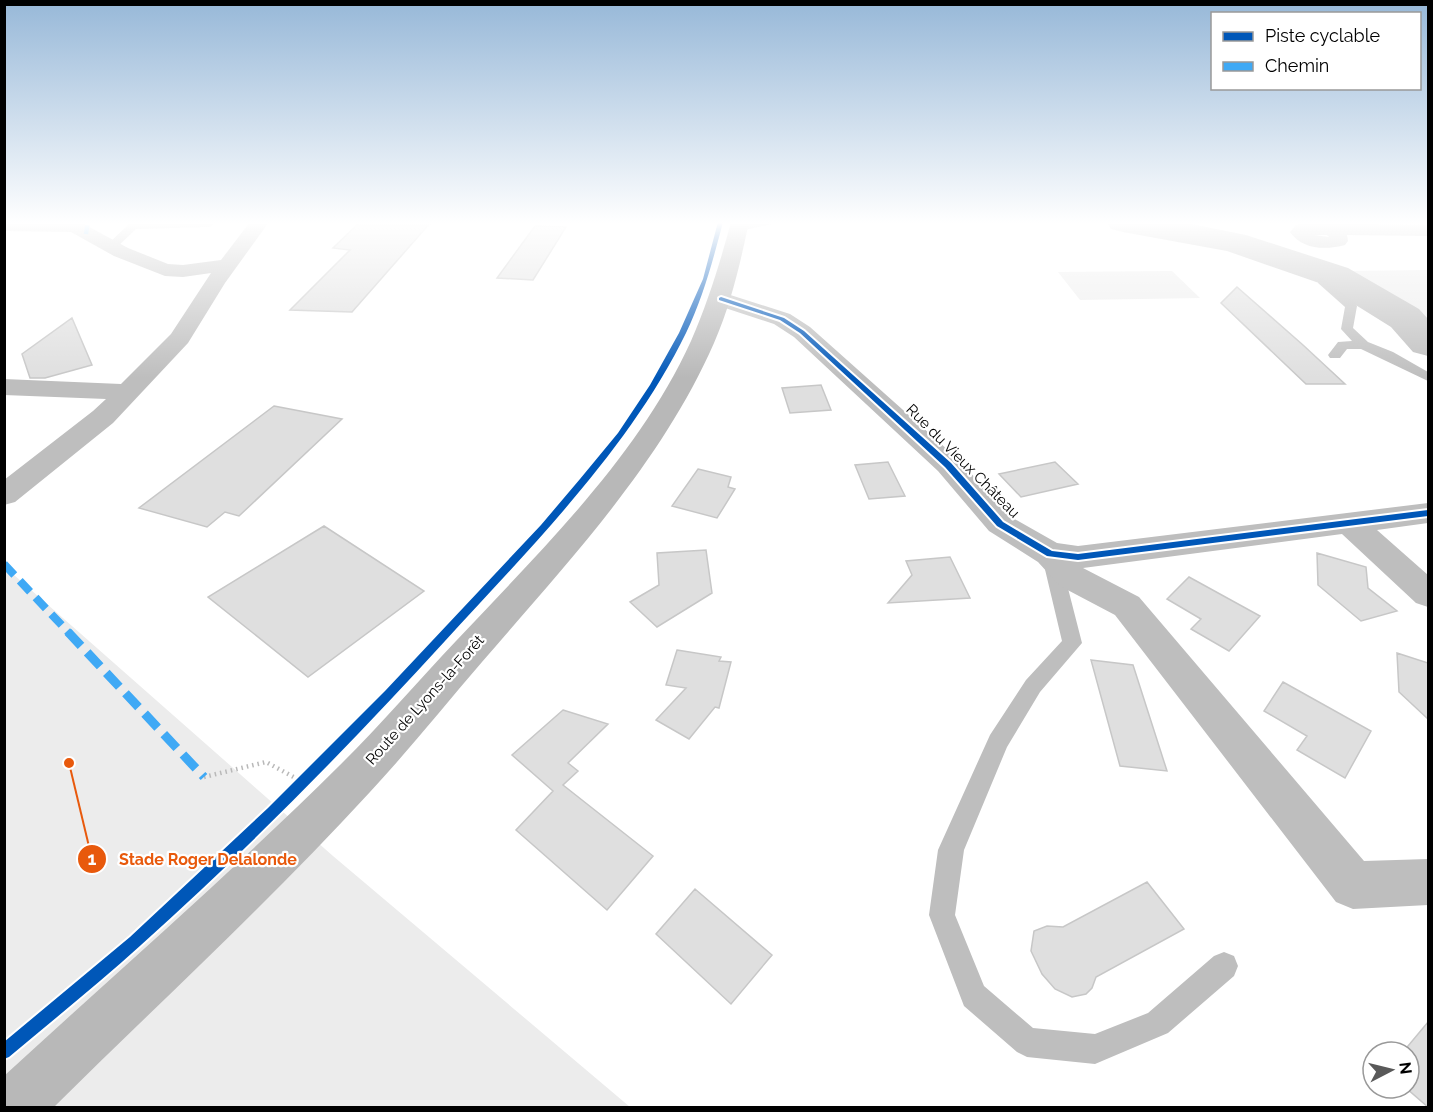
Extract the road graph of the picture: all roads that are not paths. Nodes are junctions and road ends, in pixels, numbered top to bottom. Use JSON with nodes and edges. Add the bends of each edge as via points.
{"nodes":[{"id":1,"x":222,"y":274,"type":"edge"},
{"id":2,"x":729,"y":274,"type":"edge"},
{"id":3,"x":1322,"y":281,"type":"dead end"},
{"id":4,"x":721,"y":299,"type":"junction"},
{"id":5,"x":1362,"y":345,"type":"junction"},
{"id":6,"x":1335,"y":355,"type":"dead end"},
{"id":7,"x":1428,"y":377,"type":"edge"},
{"id":8,"x":4,"y":387,"type":"edge"},
{"id":9,"x":127,"y":392,"type":"junction"},
{"id":10,"x":4,"y":495,"type":"edge"},
{"id":11,"x":1428,"y":513,"type":"edge"},
{"id":12,"x":1348,"y":522,"type":"junction"},
{"id":13,"x":1050,"y":554,"type":"junction"},
{"id":14,"x":1428,"y":594,"type":"edge"},
{"id":15,"x":1428,"y":882,"type":"edge"},
{"id":16,"x":1224,"y":966,"type":"dead end"},
{"id":17,"x":12,"y":1107,"type":"edge"}],
"edges":[{"from":1,"to":9,"type":"street","via":[[180,338]]},
{"from":2,"to":4,"type":"main road","name":"Route de Lyons-la-Forêt"},
{"from":3,"to":5,"type":"lane","via":[[1351,306],[1347,329]]},
{"from":4,"to":13,"type":"street","name":"Rue du Vieux Château","via":[[782,319],[802,332],[932,450],[1000,524]]},
{"from":4,"to":17,"type":"main road","name":"Route de Lyons-la-Forêt","via":[[680,384],[645,441],[599,505],[533,581],[339,796]]},
{"from":5,"to":6,"type":"lane","via":[[1343,345]]},
{"from":5,"to":7,"type":"lane"},
{"from":8,"to":9,"type":"street"},
{"from":9,"to":10,"type":"street","via":[[103,417]]},
{"from":11,"to":12,"type":"street","name":"Rue du Vieux Château"},
{"from":12,"to":13,"type":"street","name":"Rue du Vieux Château","via":[[1078,557]]},
{"from":12,"to":14,"type":"street"},
{"from":13,"to":15,"type":"street","name":"Rue du Vieux Château","via":[[1072,577],[1127,606],[1353,885]]},
{"from":13,"to":16,"type":"lane","via":[[1072,643],[1033,686],[998,742],[951,850],[942,915],[974,996],[1028,1042],[1095,1049],[1158,1023]]}]}
